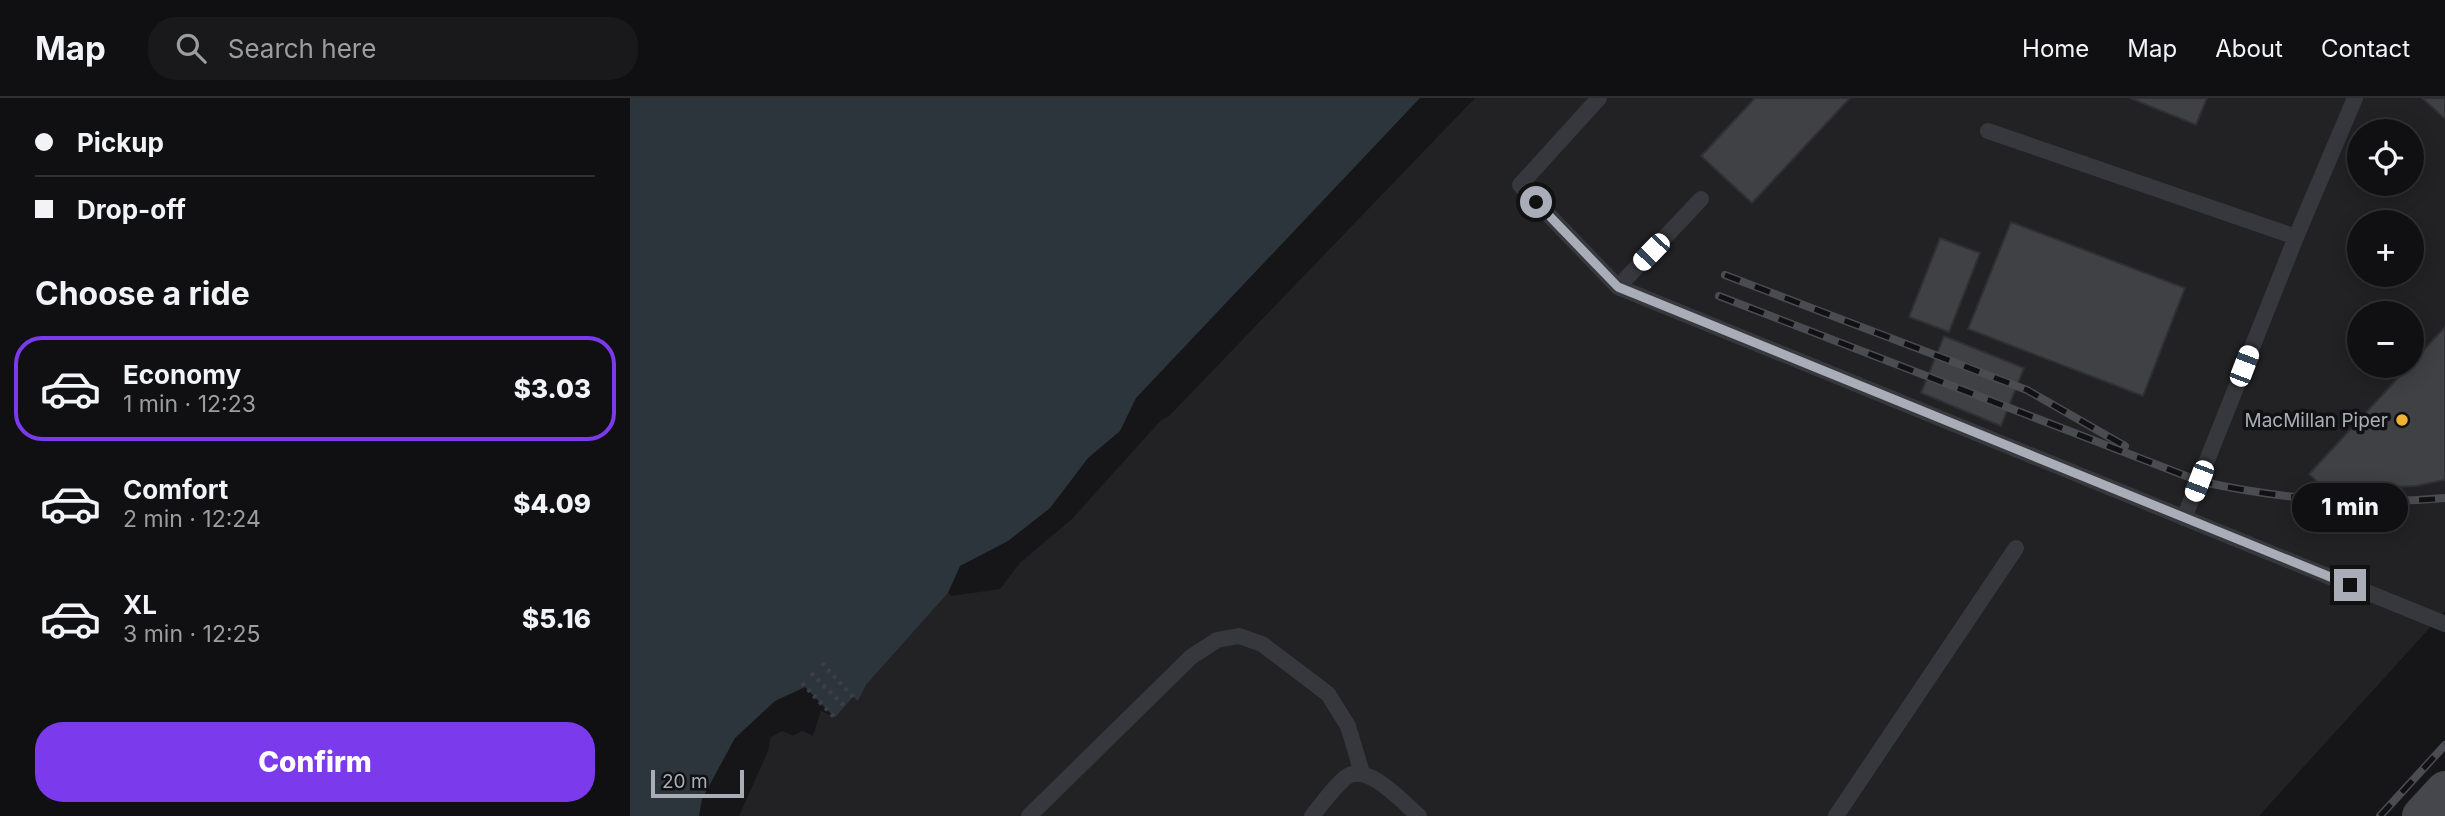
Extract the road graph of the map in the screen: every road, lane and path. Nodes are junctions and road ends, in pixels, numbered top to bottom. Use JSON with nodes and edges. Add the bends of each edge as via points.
{"nodes":[{"id":1,"x":1599,"y":98,"type":"edge"},
{"id":2,"x":2355,"y":98,"type":"edge"},
{"id":3,"x":1988,"y":131,"type":"dead end"},
{"id":4,"x":1701,"y":199,"type":"dead end"},
{"id":5,"x":2296,"y":237,"type":"junction"},
{"id":6,"x":1618,"y":287,"type":"junction"},
{"id":7,"x":2185,"y":518,"type":"junction"},
{"id":8,"x":2016,"y":548,"type":"dead end"},
{"id":9,"x":2445,"y":624,"type":"edge"},
{"id":10,"x":822,"y":663,"type":"dead end"},
{"id":11,"x":811,"y":673,"type":"dead end"},
{"id":12,"x":802,"y":683,"type":"dead end"},
{"id":13,"x":853,"y":697,"type":"dead end"},
{"id":14,"x":845,"y":706,"type":"dead end"},
{"id":15,"x":835,"y":718,"type":"dead end"},
{"id":16,"x":1362,"y":773,"type":"junction"},
{"id":17,"x":2445,"y":790,"type":"edge"},
{"id":18,"x":1029,"y":816,"type":"edge"},
{"id":19,"x":1312,"y":816,"type":"edge"},
{"id":20,"x":1419,"y":816,"type":"edge"},
{"id":21,"x":1836,"y":816,"type":"edge"},
{"id":22,"x":2421,"y":816,"type":"edge"}],
"edges":[{"from":1,"to":6,"type":"lane","via":[[1520,185]]},
{"from":2,"to":5,"type":"lane"},
{"from":3,"to":5,"type":"lane"},
{"from":4,"to":6,"type":"lane"},
{"from":5,"to":7,"type":"lane"},
{"from":6,"to":7,"type":"lane"},
{"from":7,"to":9,"type":"lane"},
{"from":8,"to":21,"type":"lane"},
{"from":10,"to":13,"type":"path"},
{"from":11,"to":14,"type":"path"},
{"from":12,"to":15,"type":"path"},
{"from":16,"to":18,"type":"lane","via":[[1348,726],[1328,694],[1262,644],[1239,636],[1216,640],[1191,657]]},
{"from":16,"to":19,"type":"lane","via":[[1347,776]]},
{"from":16,"to":20,"type":"lane"},
{"from":17,"to":22,"type":"street"}]}
